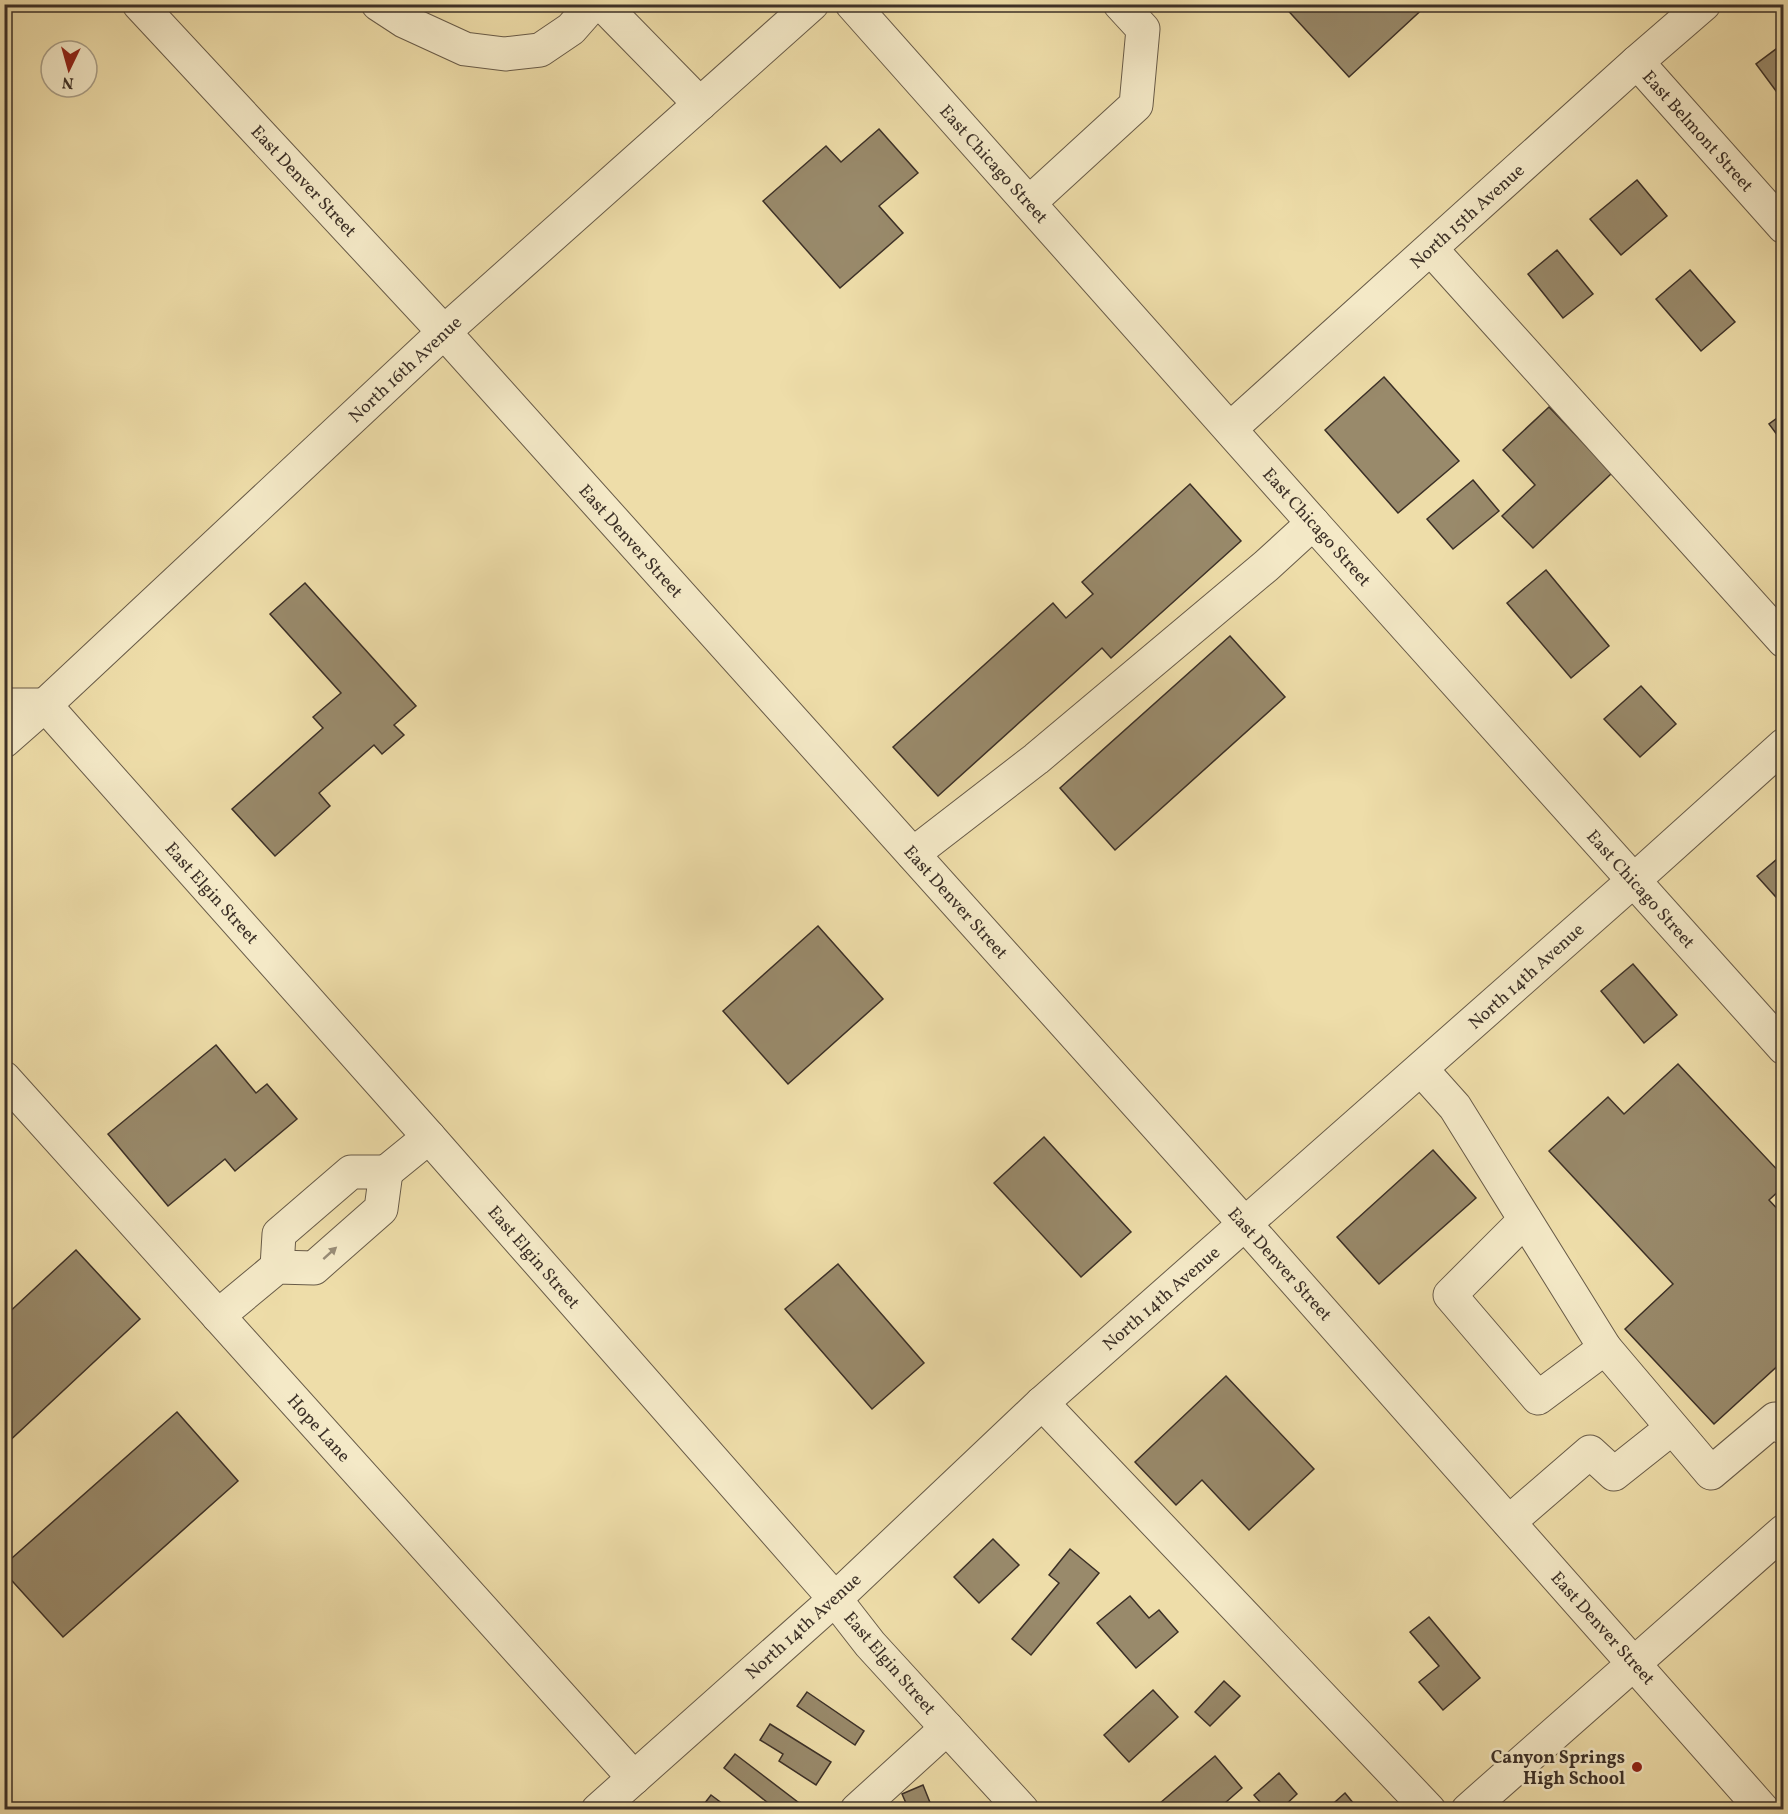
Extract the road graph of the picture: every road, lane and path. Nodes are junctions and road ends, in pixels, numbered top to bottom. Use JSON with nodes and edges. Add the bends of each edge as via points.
{"nodes":[{"id":1,"x":139,"y":4,"type":"edge"},
{"id":2,"x":378,"y":4,"type":"edge"},
{"id":3,"x":593,"y":4,"type":"edge"},
{"id":4,"x":602,"y":4,"type":"edge"},
{"id":5,"x":812,"y":4,"type":"edge"},
{"id":6,"x":1120,"y":4,"type":"edge"},
{"id":7,"x":1704,"y":4,"type":"edge"},
{"id":8,"x":866,"y":9,"type":"edge"},
{"id":9,"x":1637,"y":62,"type":"junction"},
{"id":10,"x":700,"y":104,"type":"junction"},
{"id":11,"x":1029,"y":203,"type":"junction"},
{"id":12,"x":1784,"y":227,"type":"edge"},
{"id":13,"x":1431,"y":249,"type":"junction"},
{"id":14,"x":444,"y":332,"type":"junction"},
{"id":15,"x":1230,"y":429,"type":"junction"},
{"id":16,"x":1313,"y":523,"type":"junction"},
{"id":17,"x":1784,"y":641,"type":"edge"},
{"id":18,"x":4,"y":705,"type":"edge"},
{"id":19,"x":45,"y":705,"type":"junction"},
{"id":20,"x":4,"y":741,"type":"edge"},
{"id":21,"x":1784,"y":745,"type":"edge"},
{"id":22,"x":913,"y":854,"type":"junction"},
{"id":23,"x":1633,"y":881,"type":"junction"},
{"id":24,"x":1784,"y":1048,"type":"edge"},
{"id":25,"x":1420,"y":1069,"type":"junction"},
{"id":26,"x":4,"y":1078,"type":"edge"},
{"id":27,"x":429,"y":1137,"type":"junction"},
{"id":28,"x":386,"y":1172,"type":"junction"},
{"id":29,"x":1525,"y":1220,"type":"junction"},
{"id":30,"x":1245,"y":1224,"type":"junction"},
{"id":31,"x":277,"y":1267,"type":"junction"},
{"id":32,"x":218,"y":1316,"type":"junction"},
{"id":33,"x":1605,"y":1347,"type":"junction"},
{"id":34,"x":1042,"y":1403,"type":"junction"},
{"id":35,"x":1672,"y":1428,"type":"junction"},
{"id":36,"x":1784,"y":1428,"type":"edge"},
{"id":37,"x":1509,"y":1522,"type":"junction"},
{"id":38,"x":1784,"y":1531,"type":"edge"},
{"id":39,"x":835,"y":1599,"type":"junction"},
{"id":40,"x":1634,"y":1663,"type":"junction"},
{"id":41,"x":947,"y":1728,"type":"junction"},
{"id":42,"x":634,"y":1778,"type":"junction"},
{"id":43,"x":598,"y":1809,"type":"edge"},
{"id":44,"x":857,"y":1809,"type":"edge"},
{"id":45,"x":1022,"y":1809,"type":"edge"},
{"id":46,"x":1429,"y":1809,"type":"edge"},
{"id":47,"x":1468,"y":1809,"type":"edge"},
{"id":48,"x":1763,"y":1809,"type":"edge"}],
"edges":[{"from":1,"to":14,"type":"street","name":"East Denver Street"},
{"from":2,"to":3,"type":"street","via":[[404,21],[465,49],[505,54],[540,50],[571,28]]},
{"from":4,"to":10,"type":"street"},
{"from":5,"to":10,"type":"street","name":"North 16th Avenue"},
{"from":6,"to":11,"type":"street","via":[[1143,29],[1136,105]]},
{"from":7,"to":9,"type":"street","name":"North 15th Avenue"},
{"from":8,"to":11,"type":"street","name":"East Chicago Street"},
{"from":9,"to":12,"type":"street","name":"East Belmont Street"},
{"from":9,"to":13,"type":"street","name":"North 15th Avenue"},
{"from":10,"to":14,"type":"street","name":"North 16th Avenue"},
{"from":11,"to":15,"type":"street","name":"East Chicago Street"},
{"from":13,"to":15,"type":"street","name":"North 15th Avenue"},
{"from":13,"to":17,"type":"street"},
{"from":14,"to":19,"type":"street","name":"North 16th Avenue"},
{"from":14,"to":22,"type":"street","name":"East Denver Street"},
{"from":15,"to":16,"type":"street","name":"East Chicago Street"},
{"from":16,"to":22,"type":"street","via":[[1036,759]]},
{"from":16,"to":23,"type":"street","name":"East Chicago Street"},
{"from":18,"to":19,"type":"street"},
{"from":19,"to":20,"type":"street","name":"North 16th Avenue"},
{"from":19,"to":27,"type":"street","name":"East Elgin Street"},
{"from":21,"to":23,"type":"street","name":"North 14th Avenue"},
{"from":22,"to":30,"type":"street","name":"East Denver Street"},
{"from":23,"to":24,"type":"street","name":"East Chicago Street"},
{"from":23,"to":25,"type":"street","name":"North 14th Avenue"},
{"from":25,"to":29,"type":"street","via":[[1455,1107]]},
{"from":25,"to":30,"type":"street","name":"North 14th Avenue"},
{"from":26,"to":32,"type":"street","name":"Hope Lane"},
{"from":27,"to":28,"type":"street"},
{"from":27,"to":39,"type":"street","name":"East Elgin Street"},
{"from":28,"to":31,"type":"street","via":[[351,1172],[288,1226],[279,1234]]},
{"from":31,"to":28,"type":"street","one_way":true,"via":[[314,1268],[381,1209]]},
{"from":29,"to":33,"type":"street"},
{"from":29,"to":33,"type":"street","via":[[1450,1295],[1538,1398]]},
{"from":30,"to":34,"type":"street","name":"North 14th Avenue"},
{"from":30,"to":37,"type":"street","name":"East Denver Street"},
{"from":31,"to":32,"type":"street"},
{"from":32,"to":42,"type":"street","name":"Hope Lane"},
{"from":33,"to":35,"type":"street"},
{"from":34,"to":39,"type":"street","name":"North 14th Avenue"},
{"from":34,"to":46,"type":"street"},
{"from":35,"to":36,"type":"street","via":[[1711,1473],[1775,1419]]},
{"from":35,"to":37,"type":"street","via":[[1614,1474],[1590,1452]]},
{"from":37,"to":40,"type":"street","name":"East Denver Street"},
{"from":38,"to":40,"type":"street"},
{"from":39,"to":41,"type":"street","name":"East Elgin Street","via":[[870,1644]]},
{"from":39,"to":42,"type":"street","name":"North 14th Avenue"},
{"from":40,"to":47,"type":"street"},
{"from":40,"to":48,"type":"street","name":"East Denver Street"},
{"from":41,"to":44,"type":"street"},
{"from":41,"to":45,"type":"street","name":"East Elgin Street"},
{"from":42,"to":43,"type":"street","name":"North 14th Avenue"}]}
